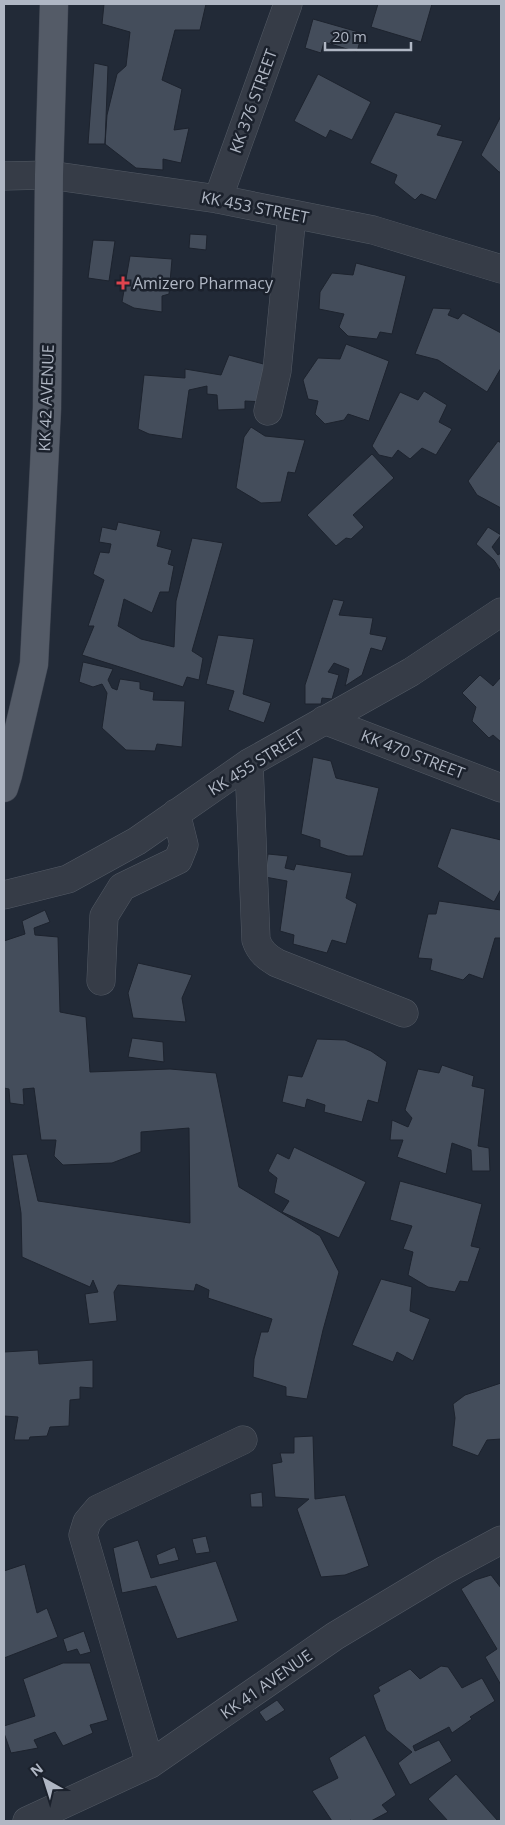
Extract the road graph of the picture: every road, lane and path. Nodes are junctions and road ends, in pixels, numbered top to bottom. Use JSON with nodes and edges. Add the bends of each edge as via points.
{"nodes":[{"id":1,"x":54,"y":4,"type":"edge"},
{"id":2,"x":288,"y":4,"type":"edge"},
{"id":3,"x":49,"y":174,"type":"junction"},
{"id":4,"x":4,"y":176,"type":"edge"},
{"id":5,"x":218,"y":198,"type":"junction"},
{"id":6,"x":292,"y":214,"type":"junction"},
{"id":7,"x":501,"y":269,"type":"edge"},
{"id":8,"x":268,"y":411,"type":"dead end"},
{"id":9,"x":501,"y":612,"type":"edge"},
{"id":10,"x":324,"y":720,"type":"junction"},
{"id":11,"x":248,"y":763,"type":"junction"},
{"id":12,"x":4,"y":788,"type":"edge"},
{"id":13,"x":501,"y":788,"type":"edge"},
{"id":14,"x":176,"y":813,"type":"junction"},
{"id":15,"x":4,"y":895,"type":"edge"},
{"id":16,"x":101,"y":981,"type":"dead end"},
{"id":17,"x":404,"y":1013,"type":"dead end"},
{"id":18,"x":243,"y":1440,"type":"dead end"},
{"id":19,"x":501,"y":1540,"type":"edge"},
{"id":20,"x":150,"y":1764,"type":"junction"},
{"id":21,"x":27,"y":1821,"type":"edge"}],
"edges":[{"from":1,"to":3,"type":"main road","name":"KK 42 AVENUE"},
{"from":2,"to":5,"type":"street","name":"KK 376 STREET"},
{"from":3,"to":4,"type":"street","name":"KK 453 STREET"},
{"from":3,"to":5,"type":"street","name":"KK 453 STREET"},
{"from":3,"to":12,"type":"main road","name":"KK 42 AVENUE","via":[[47,408],[34,664]]},
{"from":5,"to":6,"type":"street","name":"KK 453 STREET"},
{"from":6,"to":7,"type":"street","name":"KK 453 STREET","via":[[373,230]]},
{"from":6,"to":8,"type":"street","via":[[277,371]]},
{"from":9,"to":10,"type":"street","name":"KK 455 STREET","via":[[411,672]]},
{"from":10,"to":11,"type":"street","name":"KK 455 STREET"},
{"from":10,"to":13,"type":"street","name":"KK 470 STREET"},
{"from":11,"to":14,"type":"street","name":"KK 455 STREET"},
{"from":11,"to":17,"type":"street","via":[[256,940],[259,948],[278,963]]},
{"from":14,"to":15,"type":"street","name":"KK 455 STREET","via":[[137,841],[68,879]]},
{"from":14,"to":16,"type":"street","via":[[184,845],[178,860],[122,887],[104,916]]},
{"from":18,"to":20,"type":"street","via":[[98,1509],[87,1522],[83,1535]]},
{"from":19,"to":20,"type":"street","name":"KK 41 AVENUE","via":[[335,1636]]},
{"from":20,"to":21,"type":"street","name":"KK 41 AVENUE"}]}
